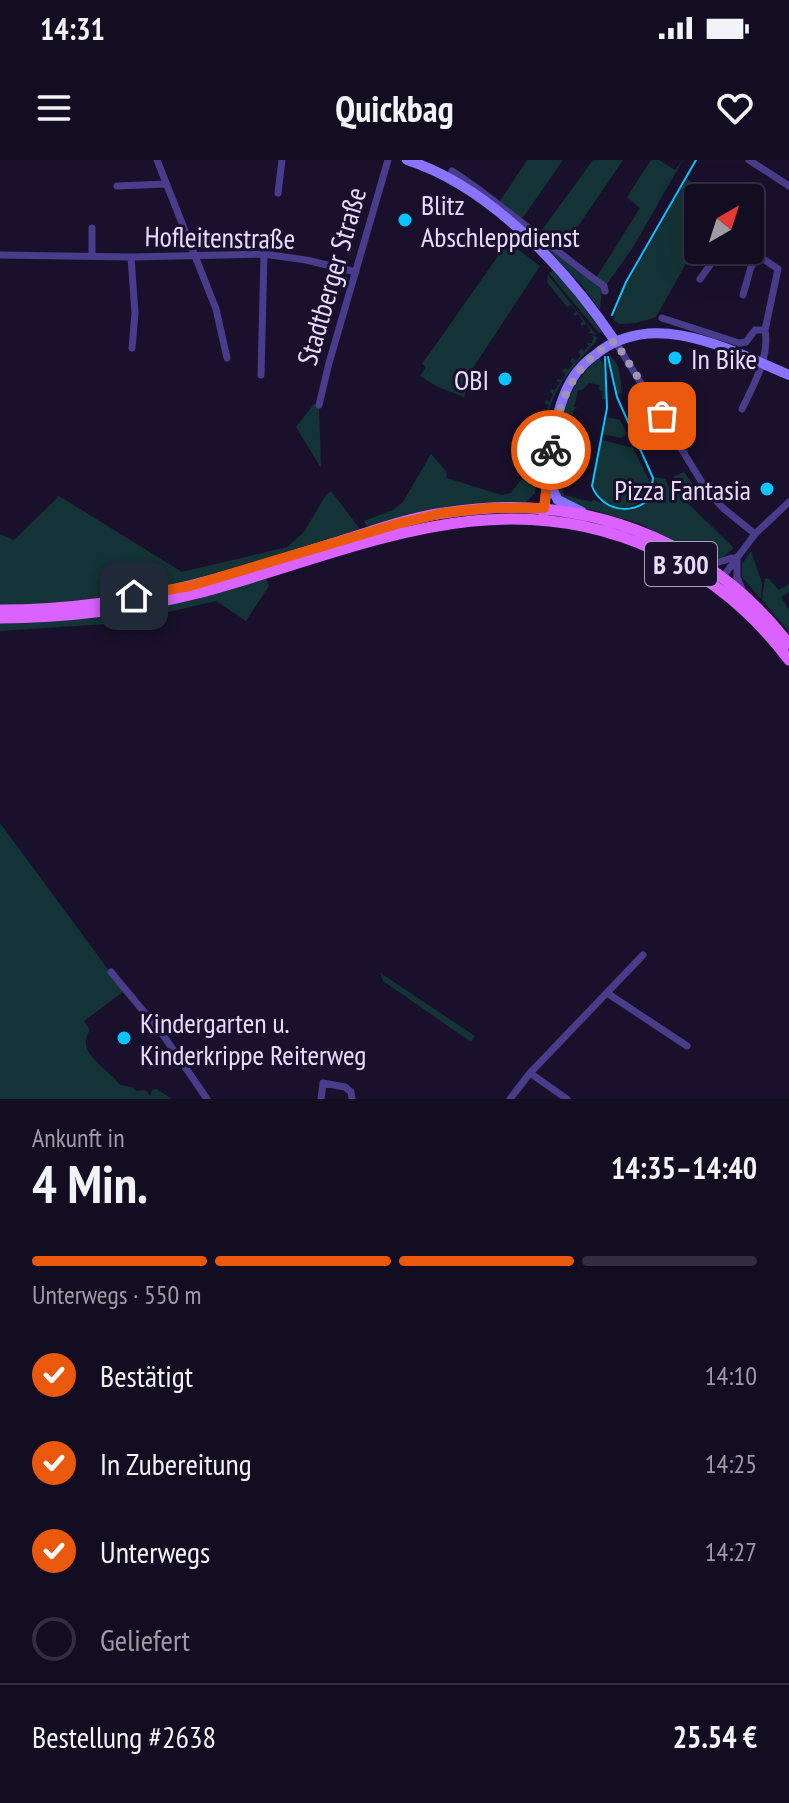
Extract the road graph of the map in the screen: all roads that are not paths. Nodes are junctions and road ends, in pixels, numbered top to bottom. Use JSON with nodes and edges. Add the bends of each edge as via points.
{"nodes":[{"id":1,"x":157,"y":160,"type":"edge"},
{"id":2,"x":282,"y":160,"type":"edge"},
{"id":3,"x":388,"y":160,"type":"edge"},
{"id":4,"x":407,"y":160,"type":"edge"},
{"id":5,"x":749,"y":160,"type":"edge"},
{"id":6,"x":417,"y":162,"type":"edge"},
{"id":7,"x":448,"y":179,"type":"junction"},
{"id":8,"x":166,"y":184,"type":"junction"},
{"id":9,"x":117,"y":186,"type":"dead end"},
{"id":10,"x":789,"y":186,"type":"edge"},
{"id":11,"x":278,"y":193,"type":"dead end"},
{"id":12,"x":92,"y":228,"type":"dead end"},
{"id":13,"x":195,"y":254,"type":"junction"},
{"id":14,"x":264,"y":254,"type":"junction"},
{"id":15,"x":0,"y":255,"type":"edge"},
{"id":16,"x":92,"y":256,"type":"junction"},
{"id":17,"x":131,"y":257,"type":"junction"},
{"id":18,"x":764,"y":260,"type":"edge"},
{"id":19,"x":711,"y":264,"type":"edge"},
{"id":20,"x":753,"y":264,"type":"edge"},
{"id":21,"x":356,"y":272,"type":"junction"},
{"id":22,"x":700,"y":279,"type":"dead end"},
{"id":23,"x":605,"y":291,"type":"dead end"},
{"id":24,"x":743,"y":295,"type":"dead end"},
{"id":25,"x":662,"y":318,"type":"dead end"},
{"id":26,"x":765,"y":330,"type":"junction"},
{"id":27,"x":615,"y":341,"type":"junction"},
{"id":28,"x":132,"y":348,"type":"dead end"},
{"id":29,"x":227,"y":358,"type":"dead end"},
{"id":30,"x":761,"y":363,"type":"junction"},
{"id":31,"x":261,"y":375,"type":"dead end"},
{"id":32,"x":789,"y":375,"type":"edge"},
{"id":33,"x":319,"y":405,"type":"dead end"},
{"id":34,"x":742,"y":409,"type":"dead end"},
{"id":35,"x":548,"y":480,"type":"junction"},
{"id":36,"x":789,"y":502,"type":"edge"},
{"id":37,"x":544,"y":513,"type":"junction"},
{"id":38,"x":585,"y":514,"type":"junction"},
{"id":39,"x":755,"y":534,"type":"junction"},
{"id":40,"x":368,"y":537,"type":"junction"},
{"id":41,"x":738,"y":555,"type":"junction"},
{"id":42,"x":705,"y":566,"type":"junction"},
{"id":43,"x":721,"y":584,"type":"junction"},
{"id":44,"x":745,"y":597,"type":"junction"},
{"id":45,"x":0,"y":610,"type":"edge"},
{"id":46,"x":0,"y":618,"type":"edge"},
{"id":47,"x":789,"y":644,"type":"edge"},
{"id":48,"x":789,"y":660,"type":"edge"},
{"id":49,"x":643,"y":955,"type":"dead end"},
{"id":50,"x":111,"y":972,"type":"dead end"},
{"id":51,"x":607,"y":993,"type":"junction"},
{"id":52,"x":687,"y":1046,"type":"dead end"},
{"id":53,"x":530,"y":1073,"type":"junction"},
{"id":54,"x":207,"y":1099,"type":"edge"},
{"id":55,"x":321,"y":1099,"type":"edge"},
{"id":56,"x":352,"y":1099,"type":"edge"},
{"id":57,"x":510,"y":1099,"type":"edge"},
{"id":58,"x":567,"y":1099,"type":"edge"}],
"edges":[{"from":1,"to":8,"type":"street"},
{"from":2,"to":11,"type":"street"},
{"from":3,"to":21,"type":"street","name":"Stadtberger Straße"},
{"from":4,"to":6,"type":"street"},
{"from":5,"to":10,"type":"street"},
{"from":6,"to":7,"type":"street"},
{"from":7,"to":23,"type":"street","via":[[452,171],[481,190]]},
{"from":7,"to":27,"type":"street","via":[[532,241]]},
{"from":8,"to":9,"type":"street"},
{"from":8,"to":13,"type":"street"},
{"from":12,"to":16,"type":"street"},
{"from":13,"to":14,"type":"street","name":"Hofleitenstraße"},
{"from":13,"to":17,"type":"street","name":"Hofleitenstraße"},
{"from":13,"to":29,"type":"street"},
{"from":14,"to":21,"type":"street","name":"Hofleitenstraße"},
{"from":14,"to":31,"type":"street"},
{"from":15,"to":16,"type":"street","name":"Hofleitenstraße"},
{"from":16,"to":17,"type":"street","name":"Hofleitenstraße"},
{"from":17,"to":28,"type":"street","name":"Hofleitenstraße"},
{"from":18,"to":26,"type":"street","via":[[778,269]]},
{"from":19,"to":22,"type":"street"},
{"from":20,"to":24,"type":"street"},
{"from":21,"to":33,"type":"street","name":"Stadtberger Straße"},
{"from":25,"to":26,"type":"street","via":[[739,343],[755,330]]},
{"from":26,"to":30,"type":"street"},
{"from":27,"to":30,"type":"street","via":[[641,333],[668,333]]},
{"from":27,"to":35,"type":"street","via":[[585,363],[565,393]]},
{"from":27,"to":39,"type":"street","via":[[706,489]]},
{"from":30,"to":32,"type":"street"},
{"from":30,"to":34,"type":"street"},
{"from":35,"to":37,"type":"street"},
{"from":35,"to":38,"type":"street","via":[[558,500]]},
{"from":36,"to":39,"type":"street"},
{"from":37,"to":38,"type":"main road","number":"B 300"},
{"from":37,"to":40,"type":"main road","number":"B 300"},
{"from":37,"to":43,"type":"main road","number":"B 300","via":[[638,543]]},
{"from":38,"to":42,"type":"main road","number":"B 300","via":[[649,535]]},
{"from":39,"to":41,"type":"street"},
{"from":40,"to":45,"type":"main road","number":"B 300","via":[[190,586],[106,602]]},
{"from":40,"to":46,"type":"main road","number":"B 300","via":[[195,594],[111,610]]},
{"from":41,"to":42,"type":"street"},
{"from":41,"to":43,"type":"street"},
{"from":41,"to":44,"type":"street","via":[[737,577]]},
{"from":42,"to":43,"type":"main road","number":"B 300"},
{"from":43,"to":44,"type":"main road","number":"B 300"},
{"from":43,"to":48,"type":"main road","number":"B 300"},
{"from":44,"to":47,"type":"main road","number":"B 300"},
{"from":49,"to":51,"type":"street"},
{"from":50,"to":54,"type":"street"},
{"from":51,"to":52,"type":"street"},
{"from":51,"to":53,"type":"street"},
{"from":53,"to":57,"type":"street"},
{"from":53,"to":58,"type":"street"},
{"from":55,"to":56,"type":"street","via":[[323,1083],[345,1087]]}]}
